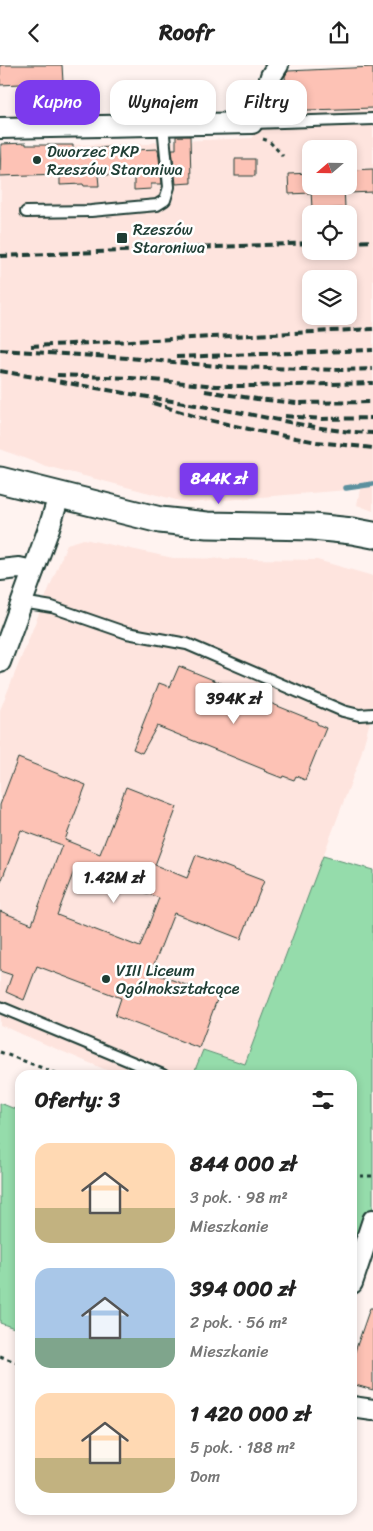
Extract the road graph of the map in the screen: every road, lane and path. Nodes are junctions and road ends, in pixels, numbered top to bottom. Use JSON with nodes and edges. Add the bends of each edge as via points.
{"nodes":[{"id":1,"x":278,"y":65,"type":"edge"},
{"id":2,"x":270,"y":80,"type":"edge"},
{"id":3,"x":373,"y":119,"type":"edge"},
{"id":4,"x":307,"y":121,"type":"edge"},
{"id":5,"x":163,"y":125,"type":"joint"},
{"id":6,"x":0,"y":128,"type":"edge"},
{"id":7,"x":26,"y":212,"type":"dead end"},
{"id":8,"x":0,"y":480,"type":"edge"},
{"id":9,"x":59,"y":496,"type":"junction"},
{"id":10,"x":373,"y":535,"type":"edge"},
{"id":11,"x":0,"y":570,"type":"edge"},
{"id":12,"x":33,"y":571,"type":"junction"},
{"id":13,"x":22,"y":603,"type":"junction"},
{"id":14,"x":0,"y":662,"type":"edge"},
{"id":15,"x":373,"y":714,"type":"edge"},
{"id":16,"x":0,"y":1007,"type":"edge"},
{"id":17,"x":0,"y":1052,"type":"edge"},
{"id":18,"x":48,"y":1070,"type":"edge"},
{"id":19,"x":151,"y":1070,"type":"edge"},
{"id":20,"x":357,"y":1176,"type":"edge"},
{"id":21,"x":373,"y":1176,"type":"edge"},
{"id":22,"x":373,"y":1220,"type":"edge"},
{"id":23,"x":357,"y":1268,"type":"edge"},
{"id":24,"x":0,"y":1357,"type":"edge"},
{"id":25,"x":15,"y":1362,"type":"edge"},
{"id":26,"x":357,"y":1408,"type":"edge"},
{"id":27,"x":373,"y":1410,"type":"edge"}],
"edges":[{"from":1,"to":2,"type":"street"},
{"from":3,"to":4,"type":"lane"},
{"from":5,"to":6,"type":"street"},
{"from":5,"to":7,"type":"lane","via":[[169,187],[165,200],[157,205],[91,211]]},
{"from":8,"to":9,"type":"street"},
{"from":9,"to":10,"type":"street","via":[[160,520],[207,525],[313,527]]},
{"from":9,"to":12,"type":"street"},
{"from":11,"to":12,"type":"street","via":[[20,568]]},
{"from":12,"to":13,"type":"street"},
{"from":13,"to":14,"type":"street"},
{"from":13,"to":15,"type":"lane","via":[[52,607],[127,633],[187,645],[343,711]]},
{"from":16,"to":19,"type":"lane"},
{"from":17,"to":18,"type":"path"},
{"from":20,"to":21,"type":"path"},
{"from":22,"to":23,"type":"street"},
{"from":24,"to":25,"type":"path"},
{"from":26,"to":27,"type":"street"}]}
